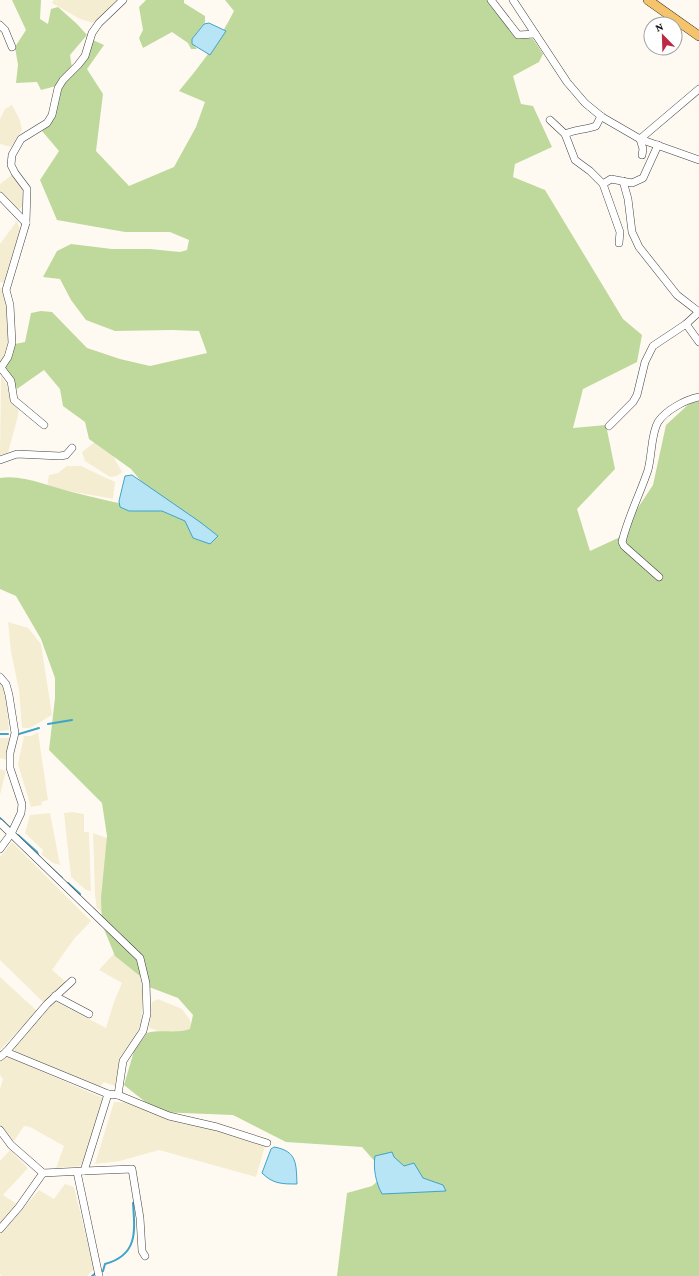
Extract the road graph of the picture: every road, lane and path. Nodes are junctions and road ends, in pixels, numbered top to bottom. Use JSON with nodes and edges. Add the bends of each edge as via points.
{"nodes":[{"id":1,"x":123,"y":0,"type":"edge"},
{"id":2,"x":491,"y":0,"type":"edge"},
{"id":3,"x":514,"y":0,"type":"edge"},
{"id":4,"x":648,"y":0,"type":"edge"},
{"id":5,"x":0,"y":24,"type":"edge"},
{"id":6,"x":535,"y":34,"type":"junction"},
{"id":7,"x":699,"y":36,"type":"edge"},
{"id":8,"x":12,"y":47,"type":"dead end"},
{"id":9,"x":699,"y":89,"type":"edge"},
{"id":10,"x":601,"y":116,"type":"junction"},
{"id":11,"x":550,"y":120,"type":"dead end"},
{"id":12,"x":565,"y":134,"type":"junction"},
{"id":13,"x":640,"y":139,"type":"junction"},
{"id":14,"x":658,"y":145,"type":"junction"},
{"id":15,"x":642,"y":155,"type":"dead end"},
{"id":16,"x":699,"y":160,"type":"edge"},
{"id":17,"x":623,"y":181,"type":"junction"},
{"id":18,"x":603,"y":184,"type":"junction"},
{"id":19,"x":0,"y":196,"type":"edge"},
{"id":20,"x":26,"y":223,"type":"junction"},
{"id":21,"x":619,"y":243,"type":"dead end"},
{"id":22,"x":699,"y":312,"type":"edge"},
{"id":23,"x":686,"y":324,"type":"junction"},
{"id":24,"x":699,"y":342,"type":"edge"},
{"id":25,"x":1,"y":368,"type":"edge"},
{"id":26,"x":699,"y":397,"type":"edge"},
{"id":27,"x":44,"y":425,"type":"dead end"},
{"id":28,"x":610,"y":426,"type":"dead end"},
{"id":29,"x":72,"y":448,"type":"dead end"},
{"id":30,"x":0,"y":460,"type":"edge"},
{"id":31,"x":659,"y":577,"type":"dead end"},
{"id":32,"x":0,"y":677,"type":"edge"},
{"id":33,"x":0,"y":823,"type":"edge"},
{"id":34,"x":11,"y":834,"type":"junction"},
{"id":35,"x":0,"y":849,"type":"edge"},
{"id":36,"x":72,"y":981,"type":"dead end"},
{"id":37,"x":56,"y":996,"type":"junction"},
{"id":38,"x":89,"y":1014,"type":"dead end"},
{"id":39,"x":3,"y":1055,"type":"edge"},
{"id":40,"x":108,"y":1094,"type":"junction"},
{"id":41,"x":118,"y":1095,"type":"junction"},
{"id":42,"x":0,"y":1130,"type":"edge"},
{"id":43,"x":267,"y":1144,"type":"dead end"},
{"id":44,"x":80,"y":1171,"type":"junction"},
{"id":45,"x":43,"y":1173,"type":"junction"},
{"id":46,"x":0,"y":1229,"type":"edge"},
{"id":47,"x":145,"y":1256,"type":"dead end"},
{"id":48,"x":99,"y":1276,"type":"edge"}],
"edges":[{"from":1,"to":20,"type":"street","via":[[99,23],[92,33],[85,56],[62,80],[48,123],[21,139],[15,146],[12,165],[27,189]]},
{"from":2,"to":6,"type":"street","via":[[518,35]]},
{"from":3,"to":6,"type":"street"},
{"from":4,"to":7,"type":"main road"},
{"from":5,"to":8,"type":"street"},
{"from":6,"to":10,"type":"street","via":[[567,82],[585,103]]},
{"from":9,"to":13,"type":"street"},
{"from":10,"to":12,"type":"street","via":[[596,126]]},
{"from":10,"to":13,"type":"street"},
{"from":11,"to":12,"type":"street"},
{"from":12,"to":18,"type":"street","via":[[575,160]]},
{"from":13,"to":14,"type":"street"},
{"from":13,"to":15,"type":"street"},
{"from":14,"to":16,"type":"street"},
{"from":14,"to":17,"type":"street","via":[[643,178],[632,183]]},
{"from":17,"to":18,"type":"street","via":[[611,179]]},
{"from":17,"to":22,"type":"street","via":[[632,232],[640,247],[677,295]]},
{"from":18,"to":21,"type":"street","via":[[620,232]]},
{"from":19,"to":20,"type":"street"},
{"from":20,"to":25,"type":"street","via":[[6,290],[10,305],[12,343]]},
{"from":22,"to":23,"type":"street"},
{"from":23,"to":24,"type":"street"},
{"from":23,"to":28,"type":"street","via":[[653,346],[645,362],[637,395]]},
{"from":25,"to":27,"type":"street","via":[[11,381],[14,400]]},
{"from":26,"to":31,"type":"street","via":[[679,404],[659,420],[648,469],[622,542]]},
{"from":29,"to":30,"type":"street","via":[[66,455],[60,456],[17,454]]},
{"from":32,"to":34,"type":"street","via":[[6,684],[9,695],[14,733],[10,768],[22,804],[21,813]]},
{"from":33,"to":34,"type":"street"},
{"from":34,"to":35,"type":"street"},
{"from":34,"to":41,"type":"street","via":[[140,958],[146,983],[147,1014],[143,1031],[123,1061]]},
{"from":36,"to":37,"type":"street"},
{"from":37,"to":38,"type":"street"},
{"from":37,"to":39,"type":"street"},
{"from":39,"to":40,"type":"street"},
{"from":40,"to":41,"type":"street"},
{"from":40,"to":44,"type":"street"},
{"from":41,"to":43,"type":"street","via":[[169,1116],[217,1127]]},
{"from":42,"to":45,"type":"street","via":[[11,1145]]},
{"from":44,"to":45,"type":"street"},
{"from":44,"to":47,"type":"street","via":[[132,1169],[140,1218],[142,1251]]},
{"from":44,"to":48,"type":"street"},
{"from":45,"to":46,"type":"street"}]}
